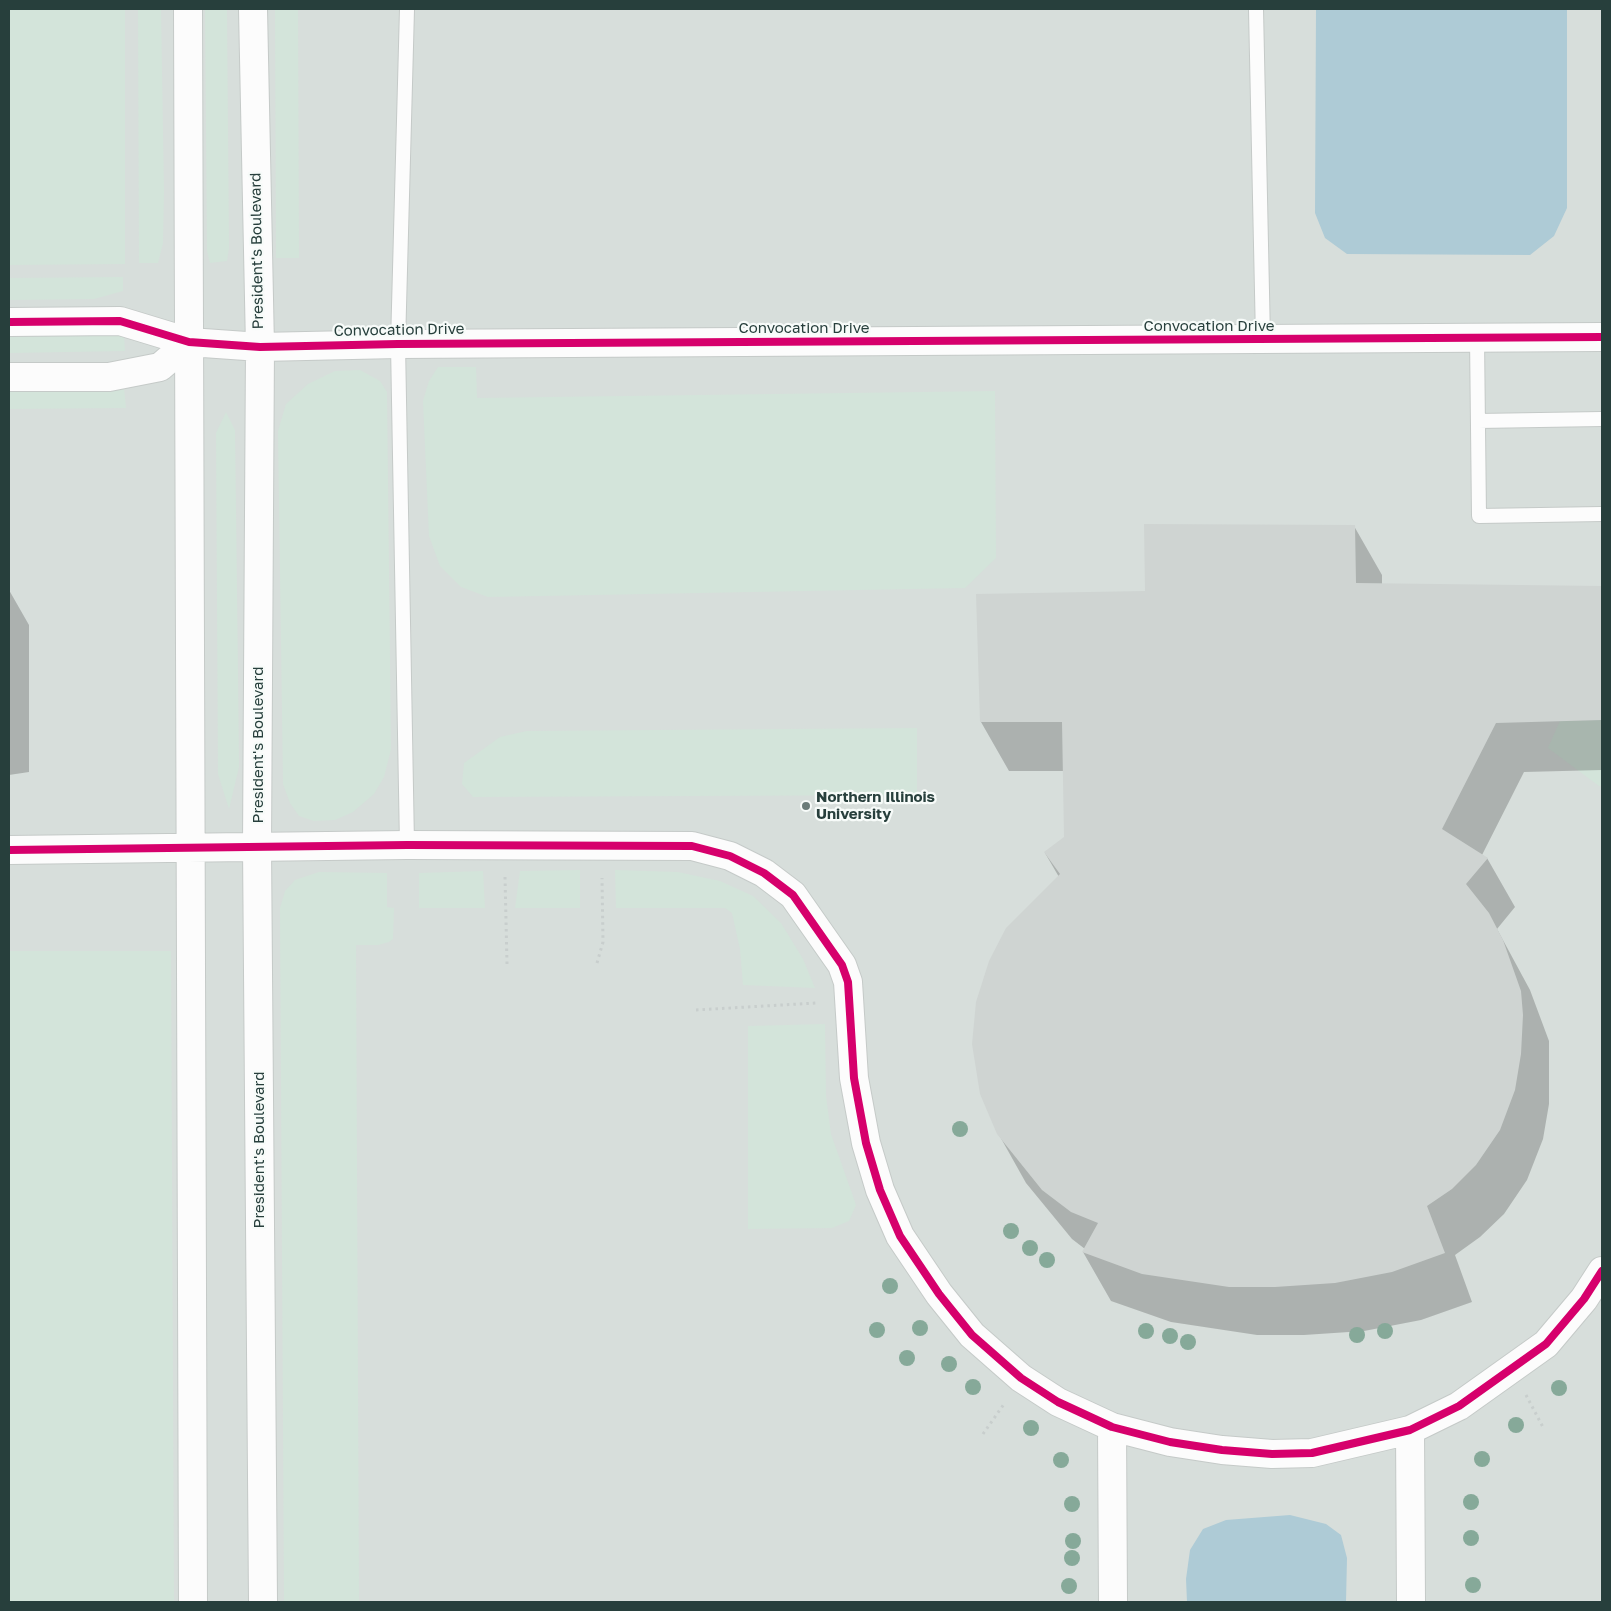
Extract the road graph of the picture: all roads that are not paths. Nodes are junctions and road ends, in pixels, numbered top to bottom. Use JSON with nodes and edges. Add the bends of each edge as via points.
{"nodes":[{"id":1,"x":188,"y":9,"type":"edge"},
{"id":2,"x":253,"y":9,"type":"edge"},
{"id":3,"x":408,"y":9,"type":"edge"},
{"id":4,"x":1256,"y":9,"type":"edge"},
{"id":5,"x":9,"y":322,"type":"edge"},
{"id":6,"x":1602,"y":337,"type":"edge"},
{"id":7,"x":1477,"y":338,"type":"junction"},
{"id":8,"x":1263,"y":339,"type":"junction"},
{"id":9,"x":189,"y":342,"type":"junction"},
{"id":10,"x":398,"y":344,"type":"junction"},
{"id":11,"x":260,"y":346,"type":"junction"},
{"id":12,"x":9,"y":377,"type":"edge"},
{"id":13,"x":1602,"y":419,"type":"edge"},
{"id":14,"x":1478,"y":421,"type":"junction"},
{"id":15,"x":1602,"y":514,"type":"edge"},
{"id":16,"x":407,"y":845,"type":"junction"},
{"id":17,"x":257,"y":846,"type":"junction"},
{"id":18,"x":190,"y":848,"type":"junction"},
{"id":19,"x":9,"y":850,"type":"edge"},
{"id":20,"x":1602,"y":1271,"type":"edge"},
{"id":21,"x":1112,"y":1427,"type":"junction"},
{"id":22,"x":1410,"y":1430,"type":"junction"},
{"id":23,"x":192,"y":1602,"type":"edge"},
{"id":24,"x":263,"y":1602,"type":"edge"},
{"id":25,"x":1113,"y":1602,"type":"edge"},
{"id":26,"x":1411,"y":1602,"type":"edge"}],
"edges":[{"from":1,"to":9,"type":"street"},
{"from":2,"to":11,"type":"street","name":"President's Boulevard"},
{"from":3,"to":10,"type":"lane"},
{"from":4,"to":8,"type":"lane"},
{"from":5,"to":9,"type":"street","name":"Convocation Drive","via":[[120,321]]},
{"from":6,"to":7,"type":"street","name":"Convocation Drive"},
{"from":7,"to":8,"type":"street","name":"Convocation Drive"},
{"from":7,"to":14,"type":"lane"},
{"from":8,"to":10,"type":"street","name":"Convocation Drive"},
{"from":9,"to":11,"type":"street","name":"Convocation Drive"},
{"from":9,"to":12,"type":"street","via":[[160,367],[109,377]]},
{"from":9,"to":18,"type":"street"},
{"from":10,"to":11,"type":"street","name":"Convocation Drive"},
{"from":10,"to":16,"type":"lane"},
{"from":11,"to":17,"type":"street","name":"President's Boulevard"},
{"from":13,"to":14,"type":"lane"},
{"from":14,"to":15,"type":"lane","via":[[1479,516]]},
{"from":16,"to":17,"type":"street"},
{"from":16,"to":21,"type":"street","via":[[692,846],[730,856],[764,873],[793,895],[842,965],[848,982],[858,1106],[880,1190],[900,1236],[939,1294],[972,1335],[1021,1378],[1058,1402]]},
{"from":17,"to":18,"type":"street"},
{"from":17,"to":24,"type":"street","name":"President's Boulevard"},
{"from":18,"to":19,"type":"street"},
{"from":18,"to":23,"type":"street"},
{"from":20,"to":22,"type":"street","via":[[1584,1299],[1546,1344],[1459,1406]]},
{"from":21,"to":22,"type":"street","via":[[1170,1442],[1272,1454],[1312,1453]]},
{"from":21,"to":25,"type":"street"},
{"from":22,"to":26,"type":"street"}]}
